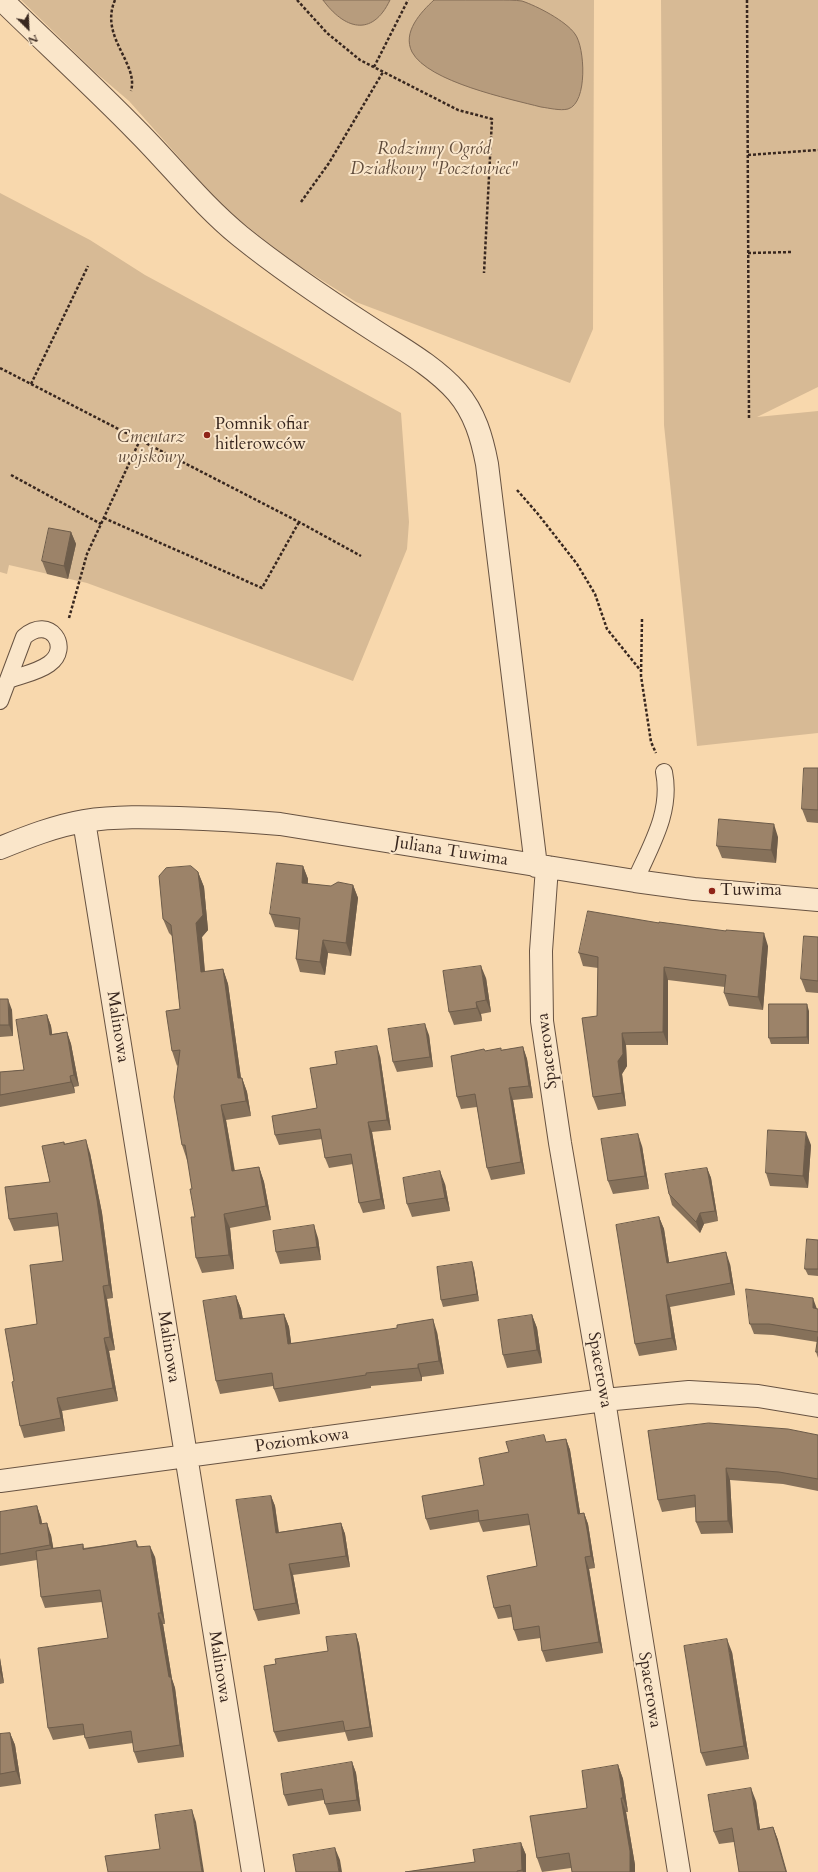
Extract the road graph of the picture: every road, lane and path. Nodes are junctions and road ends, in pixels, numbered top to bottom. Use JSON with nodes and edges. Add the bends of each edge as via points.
{"nodes":[{"id":1,"x":2,"y":0,"type":"edge"},
{"id":2,"x":115,"y":0,"type":"edge"},
{"id":3,"x":297,"y":0,"type":"edge"},
{"id":4,"x":408,"y":0,"type":"edge"},
{"id":5,"x":747,"y":0,"type":"edge"},
{"id":6,"x":374,"y":67,"type":"junction"},
{"id":7,"x":383,"y":72,"type":"junction"},
{"id":8,"x":117,"y":112,"type":"junction"},
{"id":9,"x":818,"y":150,"type":"edge"},
{"id":10,"x":748,"y":154,"type":"junction"},
{"id":11,"x":301,"y":202,"type":"dead end"},
{"id":12,"x":793,"y":252,"type":"dead end"},
{"id":13,"x":748,"y":253,"type":"junction"},
{"id":14,"x":88,"y":266,"type":"dead end"},
{"id":15,"x":484,"y":273,"type":"dead end"},
{"id":16,"x":0,"y":368,"type":"edge"},
{"id":17,"x":31,"y":384,"type":"junction"},
{"id":18,"x":749,"y":420,"type":"dead end"},
{"id":19,"x":140,"y":440,"type":"junction"},
{"id":20,"x":11,"y":475,"type":"dead end"},
{"id":21,"x":512,"y":485,"type":"dead end"},
{"id":22,"x":104,"y":518,"type":"junction"},
{"id":23,"x":299,"y":522,"type":"junction"},
{"id":24,"x":101,"y":524,"type":"junction"},
{"id":25,"x":361,"y":556,"type":"dead end"},
{"id":26,"x":642,"y":619,"type":"dead end"},
{"id":27,"x":58,"y":640,"type":"junction"},
{"id":28,"x":641,"y":671,"type":"junction"},
{"id":29,"x":9,"y":680,"type":"junction"},
{"id":30,"x":0,"y":701,"type":"edge"},
{"id":31,"x":664,"y":772,"type":"joint"},
{"id":32,"x":84,"y":822,"type":"junction"},
{"id":33,"x":0,"y":848,"type":"edge"},
{"id":34,"x":542,"y":866,"type":"junction"},
{"id":35,"x":635,"y":881,"type":"junction"},
{"id":36,"x":818,"y":900,"type":"edge"},
{"id":37,"x":604,"y":1400,"type":"junction"},
{"id":38,"x":818,"y":1406,"type":"edge"},
{"id":39,"x":185,"y":1457,"type":"junction"},
{"id":40,"x":0,"y":1481,"type":"edge"},
{"id":41,"x":253,"y":1872,"type":"edge"},
{"id":42,"x":679,"y":1872,"type":"edge"}],
"edges":[{"from":1,"to":8,"type":"street","name":"Spacerowa"},
{"from":2,"to":8,"type":"path","via":[[110,18],[112,31],[131,74],[132,87],[129,100]]},
{"from":3,"to":6,"type":"path","via":[[345,49]]},
{"from":4,"to":6,"type":"path"},
{"from":5,"to":10,"type":"path"},
{"from":6,"to":7,"type":"path"},
{"from":7,"to":11,"type":"path","via":[[329,163]]},
{"from":7,"to":15,"type":"path","via":[[458,110],[492,119]]},
{"from":8,"to":34,"type":"street","name":"Spacerowa","via":[[238,235],[320,295],[425,365],[458,393],[468,409],[477,426],[487,464]]},
{"from":9,"to":10,"type":"path"},
{"from":10,"to":13,"type":"path"},
{"from":12,"to":13,"type":"path"},
{"from":13,"to":18,"type":"path"},
{"from":14,"to":17,"type":"path"},
{"from":16,"to":17,"type":"path"},
{"from":17,"to":19,"type":"path"},
{"from":19,"to":22,"type":"path"},
{"from":19,"to":23,"type":"path"},
{"from":20,"to":24,"type":"path"},
{"from":21,"to":28,"type":"path","via":[[576,564],[595,594],[607,629]]},
{"from":22,"to":23,"type":"path","via":[[262,588]]},
{"from":22,"to":24,"type":"path"},
{"from":23,"to":25,"type":"path"},
{"from":24,"to":27,"type":"path","via":[[82,567],[67,624]]},
{"from":26,"to":28,"type":"path"},
{"from":27,"to":29,"type":"lane","via":[[56,658],[50,664]]},
{"from":27,"to":29,"type":"lane","via":[[51,632],[42,628],[32,630],[24,637],[19,647]]},
{"from":28,"to":31,"type":"path","via":[[652,742]]},
{"from":29,"to":30,"type":"lane"},
{"from":31,"to":35,"type":"lane","via":[[667,786],[663,817]]},
{"from":32,"to":33,"type":"street","name":"Juliana Tuwima","via":[[57,828]]},
{"from":32,"to":34,"type":"street","name":"Juliana Tuwima","via":[[151,817],[280,824]]},
{"from":32,"to":39,"type":"street","name":"Malinowa"},
{"from":34,"to":35,"type":"street","name":"Juliana Tuwima"},
{"from":34,"to":37,"type":"street","name":"Spacerowa","via":[[542,1021]]},
{"from":35,"to":36,"type":"street","name":"Juliana Tuwima"},
{"from":37,"to":38,"type":"street","name":"Poziomkowa","via":[[689,1392],[758,1396]]},
{"from":37,"to":39,"type":"street","name":"Poziomkowa"},
{"from":37,"to":42,"type":"street","name":"Spacerowa"},
{"from":39,"to":40,"type":"street","name":"Poziomkowa"},
{"from":39,"to":41,"type":"street","name":"Malinowa"}]}
